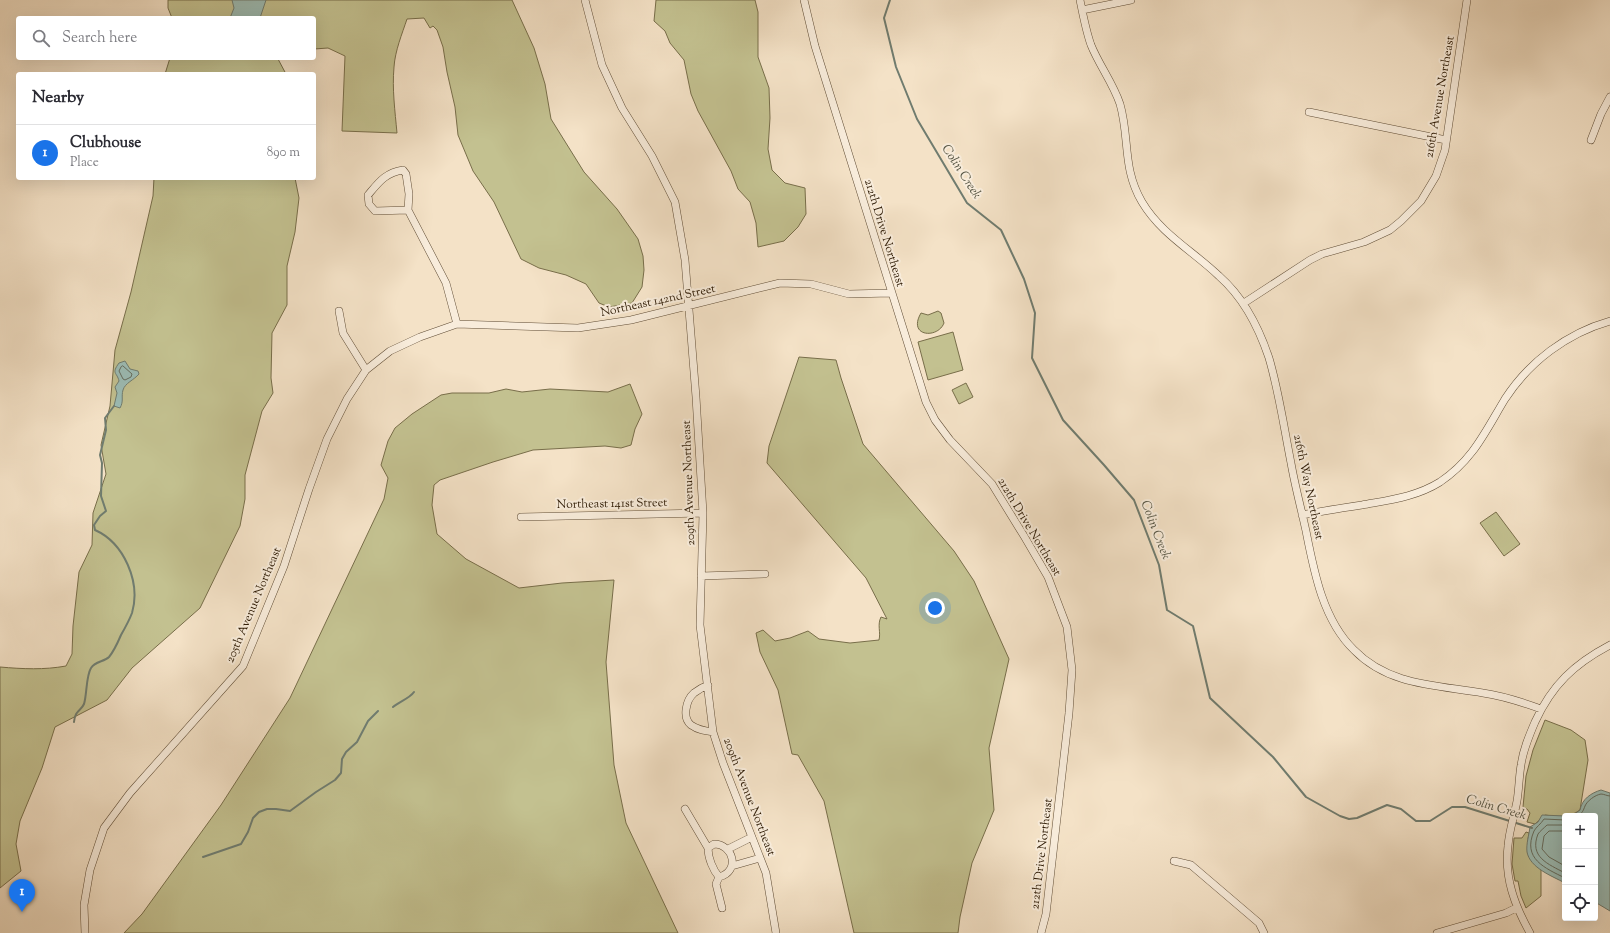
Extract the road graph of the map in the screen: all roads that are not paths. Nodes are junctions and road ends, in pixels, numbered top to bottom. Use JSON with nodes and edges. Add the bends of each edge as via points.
{"nodes":[{"id":1,"x":585,"y":0,"type":"edge"},
{"id":2,"x":804,"y":0,"type":"edge"},
{"id":3,"x":1080,"y":0,"type":"edge"},
{"id":4,"x":1131,"y":0,"type":"edge"},
{"id":5,"x":1467,"y":0,"type":"edge"},
{"id":6,"x":1082,"y":10,"type":"junction"},
{"id":7,"x":1610,"y":97,"type":"edge"},
{"id":8,"x":1309,"y":112,"type":"dead end"},
{"id":9,"x":1446,"y":140,"type":"junction"},
{"id":10,"x":1591,"y":140,"type":"dead end"},
{"id":11,"x":408,"y":210,"type":"junction"},
{"id":12,"x":891,"y":293,"type":"junction"},
{"id":13,"x":1244,"y":303,"type":"junction"},
{"id":14,"x":689,"y":306,"type":"junction"},
{"id":15,"x":339,"y":312,"type":"dead end"},
{"id":16,"x":1610,"y":321,"type":"edge"},
{"id":17,"x":457,"y":324,"type":"junction"},
{"id":18,"x":366,"y":370,"type":"junction"},
{"id":19,"x":703,"y":513,"type":"junction"},
{"id":20,"x":1302,"y":515,"type":"junction"},
{"id":21,"x":521,"y":517,"type":"dead end"},
{"id":22,"x":765,"y":574,"type":"dead end"},
{"id":23,"x":701,"y":576,"type":"junction"},
{"id":24,"x":1610,"y":645,"type":"edge"},
{"id":25,"x":708,"y":684,"type":"junction"},
{"id":26,"x":1541,"y":709,"type":"junction"},
{"id":27,"x":713,"y":732,"type":"junction"},
{"id":28,"x":685,"y":808,"type":"dead end"},
{"id":29,"x":752,"y":837,"type":"junction"},
{"id":30,"x":708,"y":848,"type":"junction"},
{"id":31,"x":728,"y":849,"type":"junction"},
{"id":32,"x":760,"y":858,"type":"junction"},
{"id":33,"x":1174,"y":861,"type":"dead end"},
{"id":34,"x":732,"y":866,"type":"junction"},
{"id":35,"x":720,"y":877,"type":"junction"},
{"id":36,"x":722,"y":908,"type":"dead end"},
{"id":37,"x":1516,"y":908,"type":"junction"},
{"id":38,"x":85,"y":933,"type":"edge"},
{"id":39,"x":776,"y":933,"type":"edge"},
{"id":40,"x":1041,"y":933,"type":"edge"},
{"id":41,"x":1264,"y":933,"type":"edge"},
{"id":42,"x":1437,"y":933,"type":"edge"},
{"id":43,"x":1530,"y":933,"type":"edge"}],
"edges":[{"from":1,"to":14,"type":"street","name":"209th Avenue Northeast","via":[[602,65],[622,108],[652,156],[675,202],[685,260]]},
{"from":2,"to":12,"type":"street","name":"212th Drive Northeast","via":[[817,53]]},
{"from":3,"to":6,"type":"street","name":"216th Way Northeast"},
{"from":4,"to":6,"type":"street"},
{"from":5,"to":9,"type":"street","name":"216th Avenue Northeast"},
{"from":6,"to":13,"type":"street","name":"216th Way Northeast","via":[[1091,45],[1119,101],[1126,129],[1128,165],[1142,202],[1159,224],[1220,276]]},
{"from":7,"to":10,"type":"street"},
{"from":8,"to":9,"type":"street"},
{"from":9,"to":13,"type":"street","name":"216th Avenue Northeast","via":[[1442,160],[1428,191],[1412,211],[1390,230],[1364,242],[1310,260]]},
{"from":11,"to":11,"type":"street","via":[[409,194],[406,174],[402,170],[391,172],[368,195],[369,204],[375,211]]},
{"from":11,"to":17,"type":"street","via":[[446,283]]},
{"from":12,"to":14,"type":"street","name":"Northeast 142nd Street","via":[[849,294],[811,284],[780,284]]},
{"from":12,"to":40,"type":"street","name":"212th Drive Northeast","via":[[926,402],[935,420],[950,440],[992,484],[1048,577],[1067,627],[1072,670],[1069,713],[1046,914]]},
{"from":13,"to":20,"type":"street","name":"216th Way Northeast","via":[[1268,357]]},
{"from":14,"to":17,"type":"street","name":"Northeast 142nd Street","via":[[631,320],[578,328]]},
{"from":14,"to":19,"type":"street","name":"209th Avenue Northeast"},
{"from":15,"to":18,"type":"street","via":[[343,333]]},
{"from":16,"to":20,"type":"street","via":[[1565,340],[1543,356],[1506,398],[1480,443],[1467,459],[1439,482],[1404,498]]},
{"from":17,"to":18,"type":"street","name":"Northeast 142nd Street","via":[[390,351]]},
{"from":18,"to":38,"type":"street","name":"205th Avenue Northeast","via":[[347,399],[327,439],[284,566],[243,666],[130,793],[104,828],[90,870],[84,905]]},
{"from":19,"to":21,"type":"street","name":"Northeast 141st Street"},
{"from":19,"to":23,"type":"street","name":"209th Avenue Northeast"},
{"from":20,"to":26,"type":"street","name":"216th Way Northeast","via":[[1310,553],[1328,612],[1340,634],[1354,651],[1375,667],[1403,680],[1508,698]]},
{"from":22,"to":23,"type":"street"},
{"from":23,"to":25,"type":"street","name":"209th Avenue Northeast","via":[[700,625]]},
{"from":24,"to":26,"type":"street","via":[[1572,669],[1555,687]]},
{"from":25,"to":27,"type":"street","name":"209th Avenue Northeast"},
{"from":25,"to":27,"type":"street","via":[[693,694],[687,703],[686,714],[690,724],[700,730]]},
{"from":26,"to":37,"type":"street","via":[[1524,751],[1510,831],[1507,870]]},
{"from":27,"to":29,"type":"street","name":"209th Avenue Northeast"},
{"from":28,"to":30,"type":"street"},
{"from":29,"to":31,"type":"street"},
{"from":29,"to":32,"type":"street","name":"209th Avenue Northeast"},
{"from":30,"to":31,"type":"street","via":[[720,844]]},
{"from":30,"to":35,"type":"street","via":[[715,872]]},
{"from":31,"to":34,"type":"street"},
{"from":32,"to":34,"type":"street"},
{"from":32,"to":39,"type":"street","name":"209th Avenue Northeast","via":[[766,873]]},
{"from":33,"to":41,"type":"street","via":[[1191,864],[1259,922]]},
{"from":34,"to":35,"type":"street","via":[[726,875]]},
{"from":35,"to":36,"type":"street","via":[[716,884]]},
{"from":37,"to":42,"type":"street"},
{"from":37,"to":43,"type":"street"}]}
